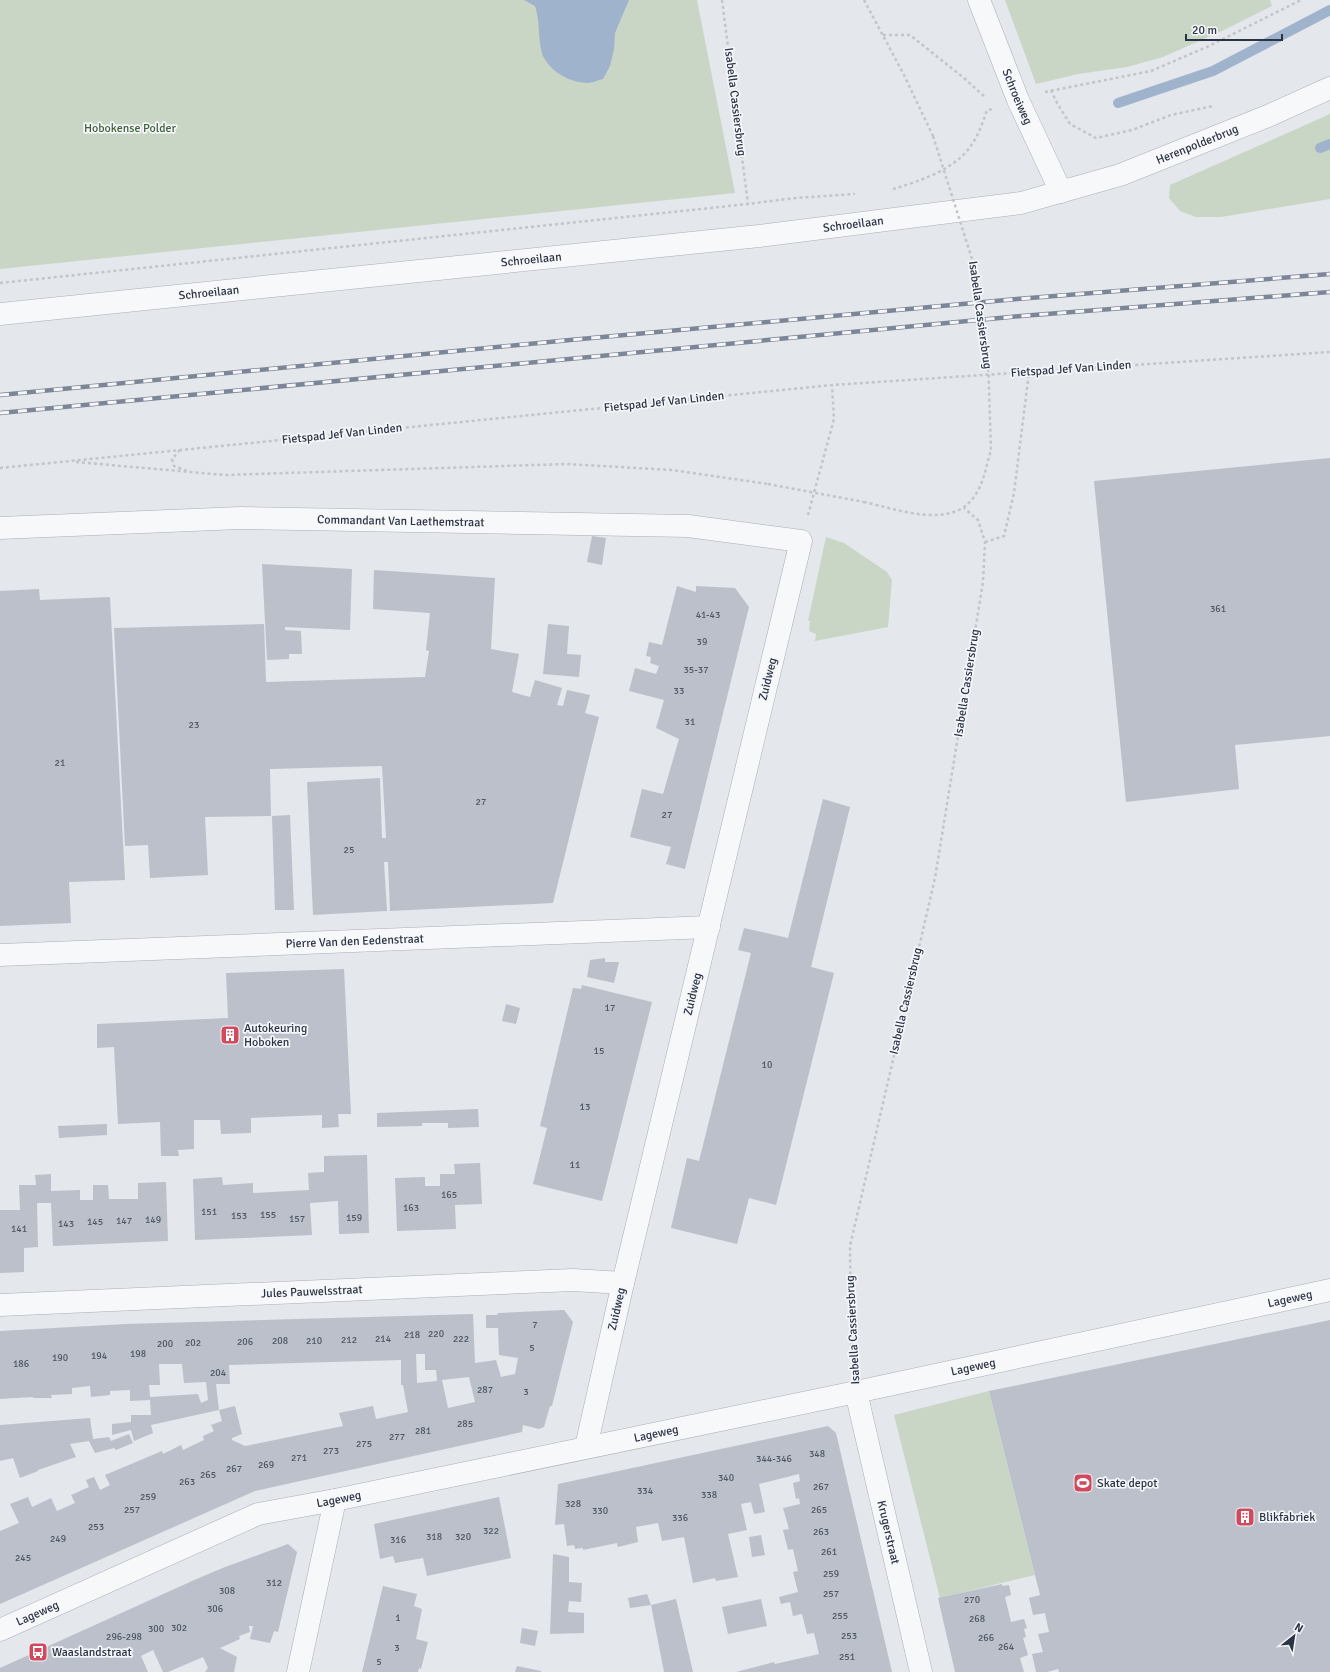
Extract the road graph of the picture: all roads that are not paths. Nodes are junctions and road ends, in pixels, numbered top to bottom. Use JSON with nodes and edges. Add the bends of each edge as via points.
{"nodes":[{"id":1,"x":979,"y":0,"type":"edge"},
{"id":2,"x":1330,"y":88,"type":"edge"},
{"id":3,"x":1061,"y":192,"type":"junction"},
{"id":4,"x":0,"y":314,"type":"edge"},
{"id":5,"x":0,"y":528,"type":"edge"},
{"id":6,"x":802,"y":541,"type":"joint"},
{"id":7,"x":709,"y":927,"type":"junction"},
{"id":8,"x":0,"y":955,"type":"edge"},
{"id":9,"x":623,"y":1283,"type":"junction"},
{"id":10,"x":1330,"y":1290,"type":"edge"},
{"id":11,"x":0,"y":1305,"type":"edge"},
{"id":12,"x":856,"y":1392,"type":"junction"},
{"id":13,"x":586,"y":1447,"type":"junction"},
{"id":14,"x":335,"y":1500,"type":"junction"},
{"id":15,"x":0,"y":1630,"type":"edge"},
{"id":16,"x":298,"y":1672,"type":"edge"},
{"id":17,"x":921,"y":1672,"type":"edge"}],
"edges":[{"from":1,"to":3,"type":"street","name":"Schroeiweg","via":[[1018,100]]},
{"from":2,"to":3,"type":"street","name":"Herenpolderbrug","via":[[1126,173]]},
{"from":3,"to":4,"type":"street","name":"Schroeilaan","via":[[1022,203],[759,236]]},
{"from":5,"to":6,"type":"street","name":"Commandant Van Laethemstraat","via":[[255,518],[688,526]]},
{"from":6,"to":7,"type":"street","name":"Zuidweg"},
{"from":7,"to":8,"type":"street","name":"Pierre Van den Eedenstraat"},
{"from":7,"to":9,"type":"street","name":"Zuidweg"},
{"from":9,"to":11,"type":"street","name":"Jules Pauwelsstraat","via":[[573,1280]]},
{"from":9,"to":13,"type":"street","name":"Zuidweg"},
{"from":10,"to":12,"type":"street","name":"Lageweg"},
{"from":12,"to":13,"type":"street","name":"Lageweg"},
{"from":12,"to":17,"type":"street","name":"Krugerstraat"},
{"from":13,"to":14,"type":"street","name":"Lageweg"},
{"from":14,"to":15,"type":"street","name":"Lageweg","via":[[258,1514]]},
{"from":14,"to":16,"type":"street"}]}
